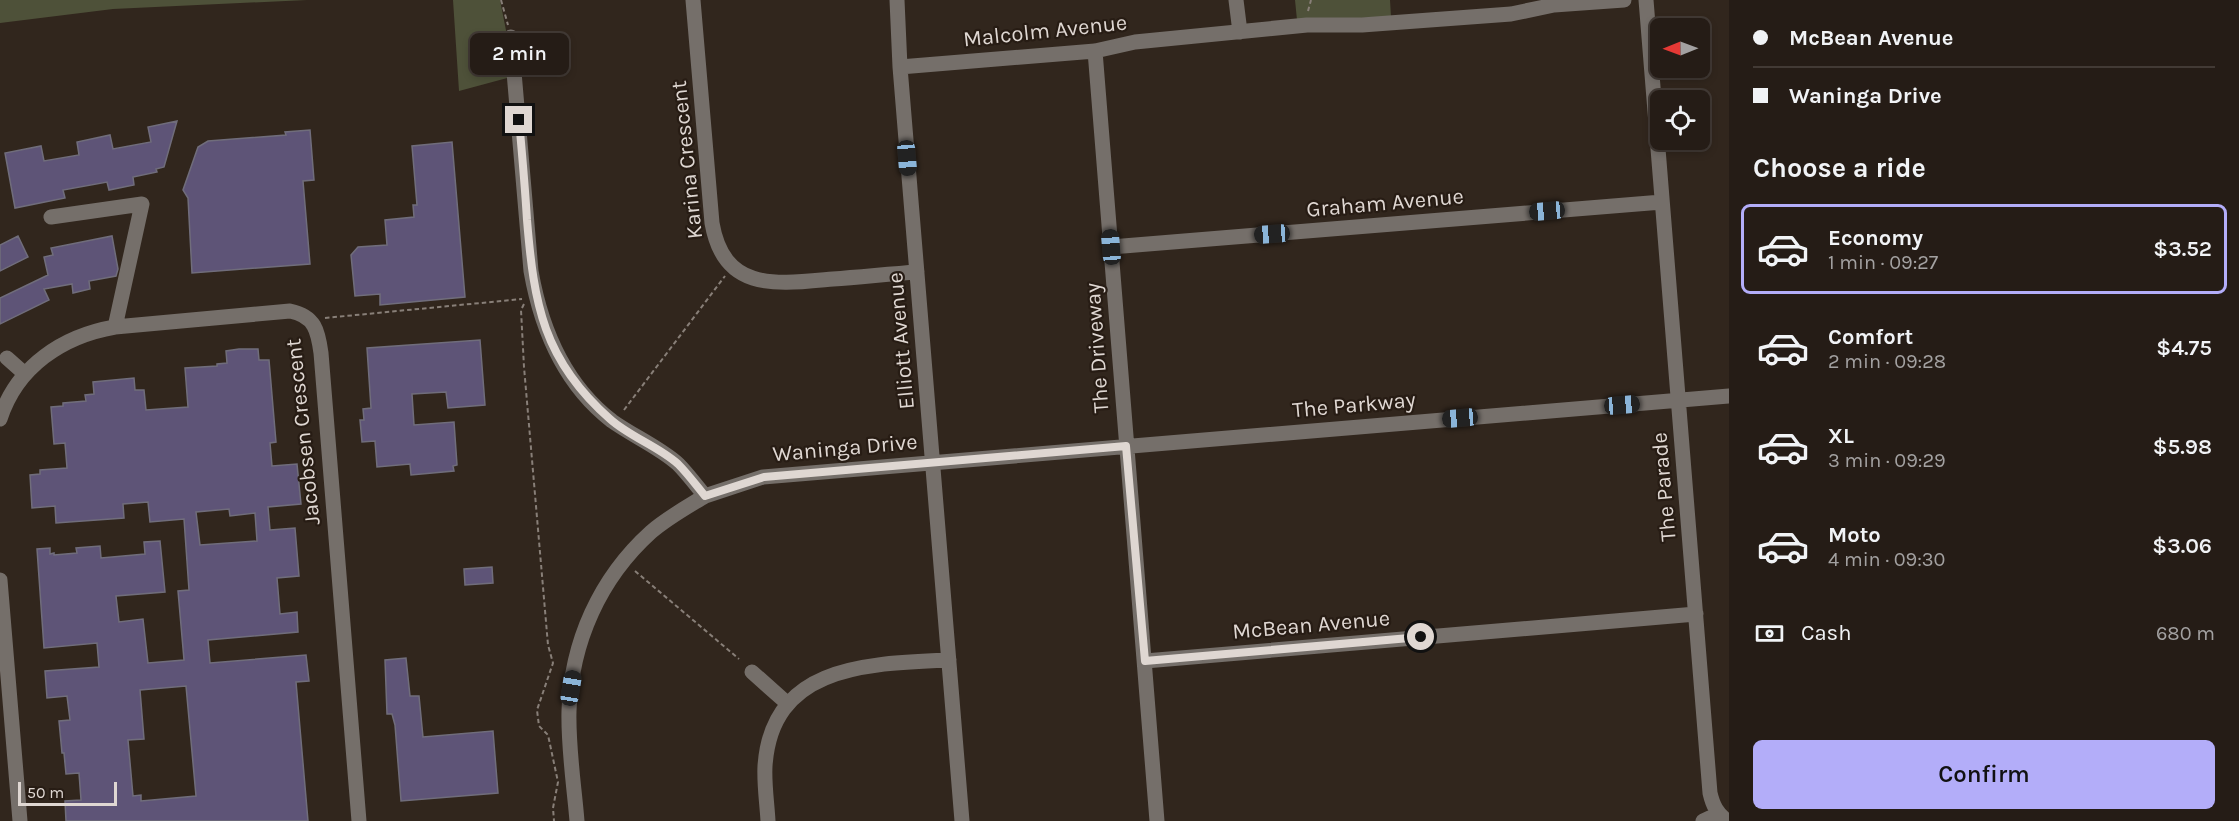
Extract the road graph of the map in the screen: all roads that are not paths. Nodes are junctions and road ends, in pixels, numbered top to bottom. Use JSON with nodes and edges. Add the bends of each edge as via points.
{"nodes":[{"id":1,"x":693,"y":0,"type":"edge"},
{"id":2,"x":897,"y":0,"type":"edge"},
{"id":3,"x":1236,"y":0,"type":"edge"},
{"id":4,"x":1624,"y":0,"type":"edge"},
{"id":5,"x":1646,"y":0,"type":"edge"},
{"id":6,"x":1240,"y":32,"type":"junction"},
{"id":7,"x":511,"y":37,"type":"road end"},
{"id":8,"x":1095,"y":51,"type":"junction"},
{"id":9,"x":900,"y":67,"type":"junction"},
{"id":10,"x":1662,"y":202,"type":"junction"},
{"id":11,"x":51,"y":217,"type":"dead end"},
{"id":12,"x":1111,"y":247,"type":"junction"},
{"id":13,"x":917,"y":272,"type":"junction"},
{"id":14,"x":115,"y":327,"type":"junction"},
{"id":15,"x":7,"y":358,"type":"dead end"},
{"id":16,"x":25,"y":374,"type":"junction"},
{"id":17,"x":1729,"y":396,"type":"edge"},
{"id":18,"x":1678,"y":400,"type":"junction"},
{"id":19,"x":0,"y":419,"type":"edge"},
{"id":20,"x":1126,"y":446,"type":"junction"},
{"id":21,"x":932,"y":462,"type":"junction"},
{"id":22,"x":705,"y":496,"type":"junction"},
{"id":23,"x":0,"y":580,"type":"edge"},
{"id":24,"x":1696,"y":614,"type":"junction"},
{"id":25,"x":949,"y":660,"type":"junction"},
{"id":26,"x":1145,"y":661,"type":"junction"},
{"id":27,"x":752,"y":672,"type":"dead end"},
{"id":28,"x":4,"y":682,"type":"edge"},
{"id":29,"x":788,"y":704,"type":"junction"},
{"id":30,"x":1723,"y":817,"type":"edge"},
{"id":31,"x":20,"y":821,"type":"edge"},
{"id":32,"x":359,"y":821,"type":"edge"},
{"id":33,"x":577,"y":821,"type":"edge"},
{"id":34,"x":768,"y":821,"type":"edge"},
{"id":35,"x":962,"y":821,"type":"edge"},
{"id":36,"x":1157,"y":821,"type":"edge"},
{"id":37,"x":1703,"y":821,"type":"edge"}],
"edges":[{"from":1,"to":13,"type":"street","name":"Karina Crescent","via":[[712,223],[720,252],[742,273],[773,284]]},
{"from":2,"to":9,"type":"street","name":"Elliott Avenue"},
{"from":3,"to":6,"type":"street"},
{"from":4,"to":6,"type":"street","name":"Malcolm Avenue","via":[[1554,5],[1512,14]]},
{"from":5,"to":10,"type":"street","name":"The Parade"},
{"from":6,"to":8,"type":"street","name":"Malcolm Avenue","via":[[1135,42]]},
{"from":7,"to":22,"type":"street","via":[[531,271],[548,337],[568,374],[615,422],[677,464]]},
{"from":8,"to":9,"type":"street","name":"Malcolm Avenue"},
{"from":8,"to":12,"type":"street","name":"The Driveway"},
{"from":9,"to":13,"type":"street","name":"Elliott Avenue"},
{"from":10,"to":12,"type":"street","name":"Graham Avenue"},
{"from":10,"to":18,"type":"street","name":"The Parade"},
{"from":11,"to":14,"type":"street","via":[[142,204]]},
{"from":12,"to":20,"type":"street","name":"The Driveway"},
{"from":13,"to":21,"type":"street","name":"Elliott Avenue"},
{"from":14,"to":16,"type":"street","name":"Jacobsen Crescent","via":[[91,331],[56,347]]},
{"from":14,"to":32,"type":"street","name":"Jacobsen Crescent","via":[[290,311],[310,320],[319,336]]},
{"from":15,"to":16,"type":"street"},
{"from":16,"to":19,"type":"street","name":"Jacobsen Crescent"},
{"from":17,"to":18,"type":"street","name":"The Parkway"},
{"from":18,"to":20,"type":"street","name":"The Parkway"},
{"from":18,"to":24,"type":"street","name":"The Parade"},
{"from":20,"to":21,"type":"street","name":"Waninga Drive"},
{"from":20,"to":26,"type":"street","name":"The Driveway"},
{"from":21,"to":22,"type":"street","name":"Waninga Drive","via":[[764,477]]},
{"from":21,"to":25,"type":"street","name":"Elliott Avenue"},
{"from":22,"to":33,"type":"street","name":"Waninga Drive","via":[[672,516],[636,547],[607,585],[587,623],[574,664],[569,713]]},
{"from":23,"to":28,"type":"street"},
{"from":24,"to":26,"type":"street","name":"McBean Avenue"},
{"from":24,"to":30,"type":"street","name":"The Parade","via":[[1710,793],[1713,806]]},
{"from":25,"to":29,"type":"street","via":[[889,663],[842,671],[807,687]]},
{"from":25,"to":35,"type":"street","name":"Elliott Avenue"},
{"from":26,"to":36,"type":"street","name":"The Driveway"},
{"from":27,"to":29,"type":"street"},
{"from":28,"to":31,"type":"street"},
{"from":29,"to":34,"type":"street","via":[[766,758]]},
{"from":30,"to":37,"type":"street"}]}
